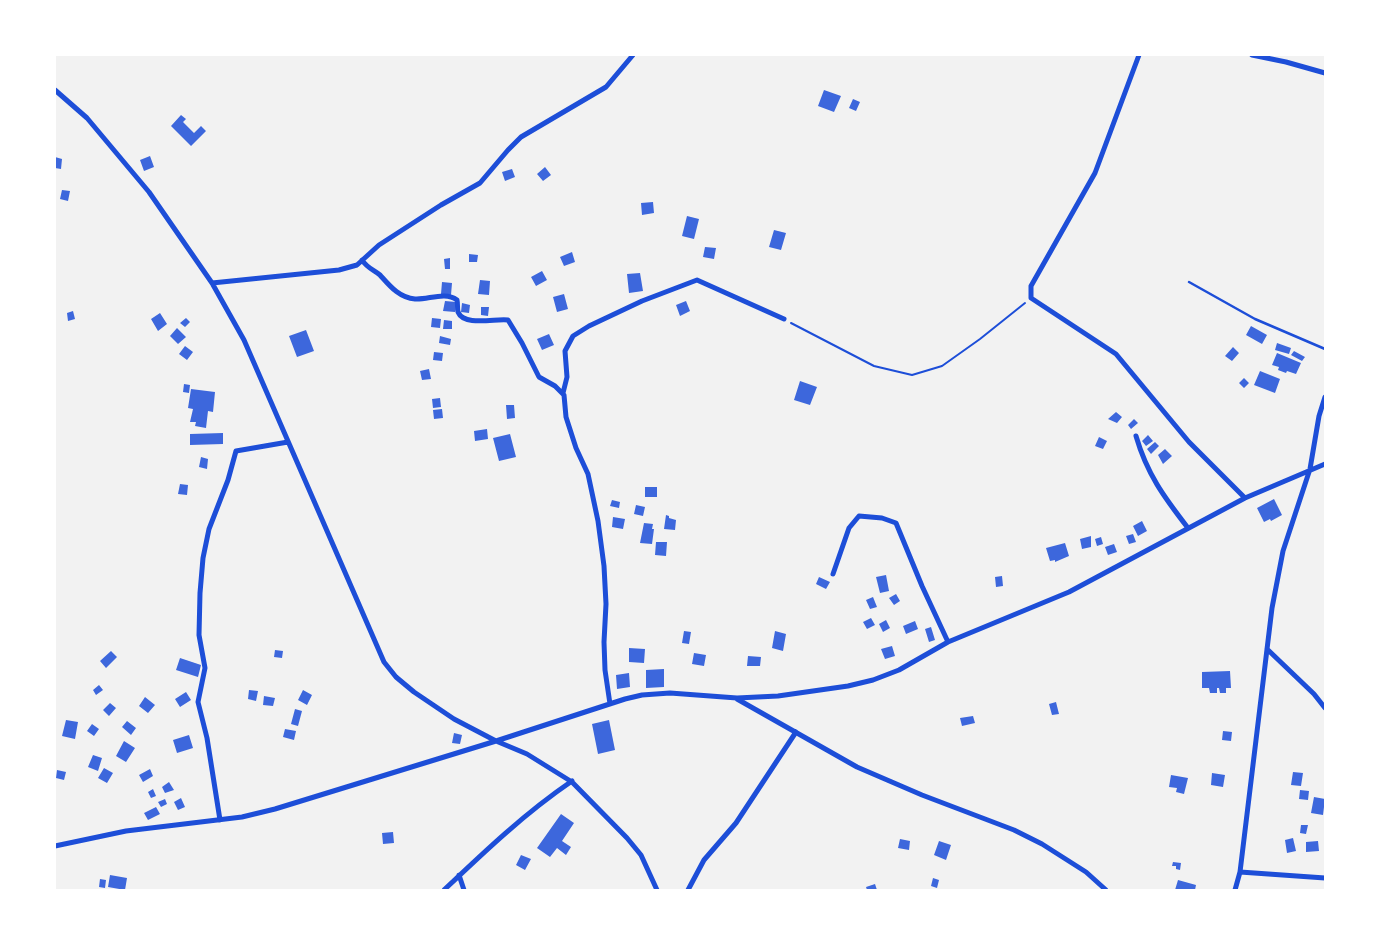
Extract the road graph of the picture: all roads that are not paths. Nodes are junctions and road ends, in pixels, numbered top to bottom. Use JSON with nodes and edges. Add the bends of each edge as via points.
{"nodes":[{"id":1,"x":632,"y":55,"type":"edge"},
{"id":2,"x":1139,"y":55,"type":"edge"},
{"id":3,"x":1252,"y":55,"type":"edge"},
{"id":4,"x":1325,"y":73,"type":"edge"},
{"id":5,"x":55,"y":90,"type":"edge"},
{"id":6,"x":362,"y":260,"type":"junction"},
{"id":7,"x":1189,"y":282,"type":"dead end"},
{"id":8,"x":212,"y":283,"type":"junction"},
{"id":9,"x":784,"y":319,"type":"road end"},
{"id":10,"x":1325,"y":349,"type":"edge"},
{"id":11,"x":563,"y":393,"type":"junction"},
{"id":12,"x":1325,"y":397,"type":"edge"},
{"id":13,"x":1136,"y":436,"type":"dead end"},
{"id":14,"x":288,"y":442,"type":"junction"},
{"id":15,"x":1325,"y":464,"type":"edge"},
{"id":16,"x":1310,"y":469,"type":"junction"},
{"id":17,"x":1246,"y":498,"type":"junction"},
{"id":18,"x":1188,"y":528,"type":"junction"},
{"id":19,"x":833,"y":574,"type":"dead end"},
{"id":20,"x":948,"y":642,"type":"junction"},
{"id":21,"x":1267,"y":649,"type":"junction"},
{"id":22,"x":737,"y":698,"type":"junction"},
{"id":23,"x":610,"y":704,"type":"junction"},
{"id":24,"x":1325,"y":708,"type":"edge"},
{"id":25,"x":796,"y":732,"type":"junction"},
{"id":26,"x":496,"y":741,"type":"junction"},
{"id":27,"x":572,"y":781,"type":"junction"},
{"id":28,"x":220,"y":820,"type":"junction"},
{"id":29,"x":55,"y":846,"type":"edge"},
{"id":30,"x":1240,"y":872,"type":"junction"},
{"id":31,"x":459,"y":876,"type":"junction"},
{"id":32,"x":1325,"y":878,"type":"edge"},
{"id":33,"x":444,"y":890,"type":"edge"},
{"id":34,"x":464,"y":890,"type":"edge"},
{"id":35,"x":656,"y":890,"type":"edge"},
{"id":36,"x":688,"y":890,"type":"edge"},
{"id":37,"x":1106,"y":890,"type":"edge"},
{"id":38,"x":1235,"y":890,"type":"edge"}],
"edges":[{"from":1,"to":6,"type":"street","via":[[606,87],[521,137],[480,183],[379,245]]},
{"from":2,"to":17,"type":"street","via":[[1095,173],[1031,286],[1031,298],[1116,354],[1189,442]]},
{"from":3,"to":4,"type":"street"},
{"from":5,"to":8,"type":"street","via":[[87,118],[149,192]]},
{"from":6,"to":8,"type":"street","via":[[357,265],[339,270]]},
{"from":6,"to":11,"type":"street","via":[[389,286],[410,298],[451,297],[457,300],[459,312],[465,318],[508,320],[539,377]]},
{"from":7,"to":10,"type":"lane","via":[[1255,319]]},
{"from":8,"to":14,"type":"street","via":[[244,340]]},
{"from":9,"to":11,"type":"street","via":[[697,280],[642,301],[573,336],[565,351],[567,377]]},
{"from":11,"to":23,"type":"street","via":[[568,427],[588,474],[598,521],[606,604],[604,670]]},
{"from":12,"to":16,"type":"street"},
{"from":13,"to":18,"type":"street","via":[[1157,487]]},
{"from":14,"to":26,"type":"street","via":[[384,662],[414,692],[454,719]]},
{"from":14,"to":28,"type":"street","via":[[236,451],[205,545],[200,635],[205,668],[198,702]]},
{"from":15,"to":16,"type":"street"},
{"from":16,"to":17,"type":"street"},
{"from":16,"to":21,"type":"street","via":[[1283,550]]},
{"from":17,"to":18,"type":"street"},
{"from":18,"to":20,"type":"street","via":[[1069,592]]},
{"from":19,"to":20,"type":"street","via":[[849,528],[859,516],[896,523]]},
{"from":20,"to":22,"type":"street","via":[[899,670],[873,680],[778,696]]},
{"from":21,"to":24,"type":"street"},
{"from":21,"to":30,"type":"street"},
{"from":22,"to":23,"type":"street","via":[[670,693],[642,695]]},
{"from":22,"to":25,"type":"street"},
{"from":23,"to":26,"type":"street"},
{"from":25,"to":36,"type":"street","via":[[736,823],[704,860]]},
{"from":25,"to":37,"type":"street","via":[[857,767],[1042,844],[1086,872]]},
{"from":26,"to":27,"type":"street","via":[[527,754]]},
{"from":26,"to":28,"type":"street","via":[[275,809]]},
{"from":27,"to":31,"type":"street"},
{"from":27,"to":35,"type":"street","via":[[628,838],[641,855]]},
{"from":28,"to":29,"type":"street","via":[[126,831]]},
{"from":30,"to":32,"type":"street"},
{"from":30,"to":38,"type":"street"},
{"from":31,"to":33,"type":"street"},
{"from":31,"to":34,"type":"street"}]}
